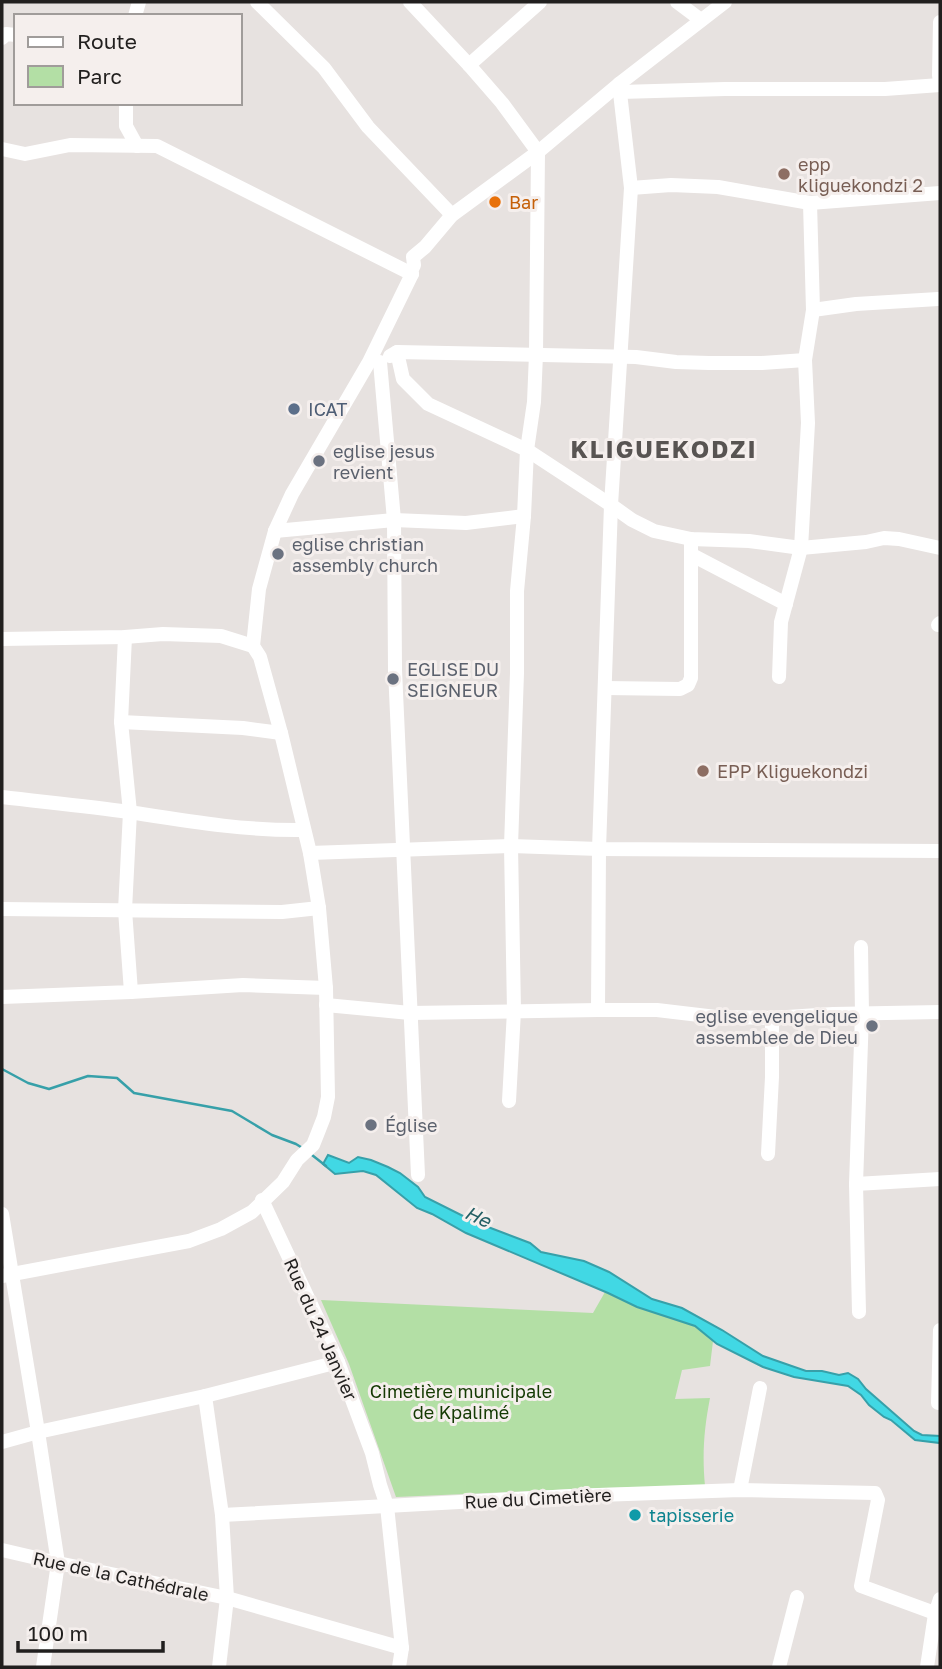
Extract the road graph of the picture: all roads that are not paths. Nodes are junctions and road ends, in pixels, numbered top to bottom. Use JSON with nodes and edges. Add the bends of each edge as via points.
{"nodes":[{"id":1,"x":410,"y":2,"type":"edge"},
{"id":2,"x":540,"y":2,"type":"edge"},
{"id":3,"x":677,"y":2,"type":"edge"},
{"id":4,"x":725,"y":2,"type":"edge"},
{"id":5,"x":267,"y":5,"type":"edge"},
{"id":6,"x":701,"y":20,"type":"junction"},
{"id":7,"x":940,"y":22,"type":"edge"},
{"id":8,"x":469,"y":65,"type":"junction"},
{"id":9,"x":940,"y":84,"type":"edge"},
{"id":10,"x":619,"y":88,"type":"junction"},
{"id":11,"x":126,"y":105,"type":"edge"},
{"id":12,"x":137,"y":146,"type":"junction"},
{"id":13,"x":2,"y":149,"type":"edge"},
{"id":14,"x":538,"y":152,"type":"junction"},
{"id":15,"x":631,"y":188,"type":"junction"},
{"id":16,"x":940,"y":193,"type":"edge"},
{"id":17,"x":810,"y":203,"type":"junction"},
{"id":18,"x":452,"y":215,"type":"junction"},
{"id":19,"x":412,"y":274,"type":"junction"},
{"id":20,"x":939,"y":299,"type":"edge"},
{"id":21,"x":814,"y":310,"type":"junction"},
{"id":22,"x":397,"y":352,"type":"junction"},
{"id":23,"x":537,"y":354,"type":"junction"},
{"id":24,"x":621,"y":357,"type":"junction"},
{"id":25,"x":805,"y":360,"type":"junction"},
{"id":26,"x":374,"y":362,"type":"junction"},
{"id":27,"x":527,"y":450,"type":"junction"},
{"id":28,"x":611,"y":505,"type":"junction"},
{"id":29,"x":524,"y":516,"type":"junction"},
{"id":30,"x":394,"y":520,"type":"junction"},
{"id":31,"x":275,"y":531,"type":"junction"},
{"id":32,"x":691,"y":539,"type":"junction"},
{"id":33,"x":800,"y":548,"type":"junction"},
{"id":34,"x":938,"y":550,"type":"edge"},
{"id":35,"x":692,"y":555,"type":"junction"},
{"id":36,"x":786,"y":604,"type":"junction"},
{"id":37,"x":125,"y":637,"type":"junction"},
{"id":38,"x":2,"y":639,"type":"edge"},
{"id":39,"x":253,"y":646,"type":"junction"},
{"id":40,"x":779,"y":677,"type":"dead end"},
{"id":41,"x":605,"y":688,"type":"junction"},
{"id":42,"x":121,"y":722,"type":"junction"},
{"id":43,"x":281,"y":733,"type":"junction"},
{"id":44,"x":2,"y":797,"type":"edge"},
{"id":45,"x":130,"y":812,"type":"junction"},
{"id":46,"x":304,"y":830,"type":"junction"},
{"id":47,"x":511,"y":846,"type":"junction"},
{"id":48,"x":404,"y":849,"type":"junction"},
{"id":49,"x":599,"y":849,"type":"junction"},
{"id":50,"x":940,"y":851,"type":"edge"},
{"id":51,"x":310,"y":853,"type":"junction"},
{"id":52,"x":319,"y":908,"type":"junction"},
{"id":53,"x":2,"y":909,"type":"edge"},
{"id":54,"x":125,"y":910,"type":"junction"},
{"id":55,"x":861,"y":947,"type":"dead end"},
{"id":56,"x":326,"y":988,"type":"junction"},
{"id":57,"x":131,"y":992,"type":"junction"},
{"id":58,"x":2,"y":997,"type":"edge"},
{"id":59,"x":326,"y":1005,"type":"junction"},
{"id":60,"x":598,"y":1010,"type":"junction"},
{"id":61,"x":514,"y":1011,"type":"junction"},
{"id":62,"x":940,"y":1012,"type":"edge"},
{"id":63,"x":410,"y":1013,"type":"junction"},
{"id":64,"x":862,"y":1014,"type":"junction"},
{"id":65,"x":772,"y":1018,"type":"junction"},
{"id":66,"x":509,"y":1101,"type":"dead end"},
{"id":67,"x":768,"y":1154,"type":"dead end"},
{"id":68,"x":418,"y":1175,"type":"dead end"},
{"id":69,"x":940,"y":1179,"type":"edge"},
{"id":70,"x":856,"y":1184,"type":"junction"},
{"id":71,"x":262,"y":1200,"type":"junction"},
{"id":72,"x":2,"y":1214,"type":"edge"},
{"id":73,"x":7,"y":1275,"type":"edge"},
{"id":74,"x":859,"y":1312,"type":"dead end"},
{"id":75,"x":940,"y":1330,"type":"edge"},
{"id":76,"x":338,"y":1362,"type":"junction"},
{"id":77,"x":760,"y":1388,"type":"dead end"},
{"id":78,"x":205,"y":1396,"type":"junction"},
{"id":79,"x":938,"y":1403,"type":"dead end"},
{"id":80,"x":38,"y":1433,"type":"junction"},
{"id":81,"x":2,"y":1442,"type":"edge"},
{"id":82,"x":740,"y":1490,"type":"junction"},
{"id":83,"x":387,"y":1506,"type":"junction"},
{"id":84,"x":222,"y":1515,"type":"junction"},
{"id":85,"x":2,"y":1550,"type":"edge"},
{"id":86,"x":58,"y":1563,"type":"junction"},
{"id":87,"x":797,"y":1597,"type":"dead end"},
{"id":88,"x":227,"y":1598,"type":"junction"},
{"id":89,"x":940,"y":1599,"type":"edge"},
{"id":90,"x":938,"y":1614,"type":"edge"},
{"id":91,"x":402,"y":1648,"type":"junction"},
{"id":92,"x":43,"y":1667,"type":"edge"},
{"id":93,"x":219,"y":1667,"type":"edge"},
{"id":94,"x":399,"y":1667,"type":"edge"},
{"id":95,"x":779,"y":1667,"type":"edge"},
{"id":96,"x":927,"y":1667,"type":"edge"}],
"edges":[{"from":1,"to":8,"type":"street"},
{"from":2,"to":8,"type":"street"},
{"from":3,"to":6,"type":"street"},
{"from":4,"to":6,"type":"street"},
{"from":5,"to":18,"type":"street","via":[[324,68],[368,127]]},
{"from":6,"to":10,"type":"street"},
{"from":7,"to":9,"type":"street"},
{"from":8,"to":14,"type":"street"},
{"from":9,"to":10,"type":"street","via":[[885,89]]},
{"from":10,"to":14,"type":"street"},
{"from":10,"to":15,"type":"street"},
{"from":11,"to":12,"type":"street","via":[[126,126]]},
{"from":12,"to":13,"type":"street","via":[[70,145],[25,155]]},
{"from":12,"to":19,"type":"street","via":[[156,146]]},
{"from":14,"to":18,"type":"street"},
{"from":14,"to":23,"type":"street"},
{"from":15,"to":17,"type":"street","via":[[718,187]]},
{"from":15,"to":24,"type":"street"},
{"from":16,"to":17,"type":"street"},
{"from":17,"to":21,"type":"street"},
{"from":18,"to":19,"type":"street","via":[[413,257]]},
{"from":19,"to":26,"type":"street"},
{"from":20,"to":21,"type":"street"},
{"from":21,"to":25,"type":"street"},
{"from":22,"to":23,"type":"street"},
{"from":22,"to":26,"type":"street"},
{"from":22,"to":27,"type":"street","via":[[403,379],[428,404]]},
{"from":23,"to":24,"type":"street"},
{"from":23,"to":27,"type":"street"},
{"from":24,"to":25,"type":"street","via":[[709,363]]},
{"from":24,"to":28,"type":"street"},
{"from":25,"to":33,"type":"street","via":[[808,423]]},
{"from":26,"to":30,"type":"street"},
{"from":26,"to":31,"type":"street","via":[[292,494]]},
{"from":27,"to":28,"type":"street"},
{"from":27,"to":29,"type":"street"},
{"from":28,"to":32,"type":"street","via":[[653,531]]},
{"from":28,"to":41,"type":"street"},
{"from":29,"to":30,"type":"street","via":[[466,523]]},
{"from":29,"to":47,"type":"street","via":[[517,591]]},
{"from":30,"to":31,"type":"street"},
{"from":30,"to":48,"type":"street","via":[[395,670]]},
{"from":31,"to":39,"type":"street","via":[[259,589]]},
{"from":32,"to":33,"type":"street"},
{"from":32,"to":35,"type":"street"},
{"from":33,"to":34,"type":"street","via":[[884,538]]},
{"from":33,"to":36,"type":"street"},
{"from":35,"to":36,"type":"street"},
{"from":35,"to":41,"type":"street","via":[[688,685],[680,689]]},
{"from":36,"to":40,"type":"street"},
{"from":37,"to":38,"type":"street"},
{"from":37,"to":39,"type":"street","via":[[221,636]]},
{"from":37,"to":42,"type":"street"},
{"from":39,"to":43,"type":"street"},
{"from":41,"to":49,"type":"street"},
{"from":42,"to":43,"type":"street"},
{"from":42,"to":45,"type":"street"},
{"from":43,"to":46,"type":"street"},
{"from":44,"to":45,"type":"street"},
{"from":45,"to":46,"type":"street","via":[[190,822]]},
{"from":45,"to":54,"type":"street"},
{"from":46,"to":51,"type":"street"},
{"from":47,"to":48,"type":"street"},
{"from":47,"to":49,"type":"street"},
{"from":47,"to":61,"type":"street"},
{"from":48,"to":51,"type":"street"},
{"from":48,"to":63,"type":"street"},
{"from":49,"to":50,"type":"street"},
{"from":49,"to":60,"type":"street"},
{"from":51,"to":52,"type":"street"},
{"from":52,"to":54,"type":"street","via":[[282,912]]},
{"from":52,"to":56,"type":"street"},
{"from":53,"to":54,"type":"street"},
{"from":54,"to":57,"type":"street"},
{"from":55,"to":64,"type":"street"},
{"from":56,"to":57,"type":"street","via":[[243,985]]},
{"from":56,"to":59,"type":"street"},
{"from":57,"to":58,"type":"street"},
{"from":59,"to":63,"type":"street"},
{"from":59,"to":71,"type":"street","via":[[328,1097],[324,1118],[309,1150]]},
{"from":60,"to":61,"type":"street"},
{"from":60,"to":65,"type":"street"},
{"from":61,"to":63,"type":"street"},
{"from":61,"to":66,"type":"street"},
{"from":62,"to":64,"type":"street"},
{"from":63,"to":68,"type":"street"},
{"from":64,"to":65,"type":"street"},
{"from":64,"to":70,"type":"street"},
{"from":65,"to":67,"type":"street"},
{"from":69,"to":70,"type":"street"},
{"from":70,"to":74,"type":"street"},
{"from":71,"to":73,"type":"street","via":[[252,1212],[189,1241]]},
{"from":71,"to":76,"type":"street","name":"Rue du 24 Janvier"},
{"from":72,"to":73,"type":"street"},
{"from":73,"to":80,"type":"street"},
{"from":75,"to":79,"type":"street"},
{"from":76,"to":78,"type":"street"},
{"from":76,"to":83,"type":"street","name":"Rue du 24 Janvier"},
{"from":77,"to":82,"type":"street"},
{"from":78,"to":80,"type":"street"},
{"from":78,"to":84,"type":"street"},
{"from":80,"to":81,"type":"street"},
{"from":80,"to":86,"type":"street"},
{"from":82,"to":83,"type":"street","name":"Rue du Cimetière"},
{"from":82,"to":90,"type":"street","name":"Rue du Cimetière","via":[[874,1493],[878,1500],[861,1586]]},
{"from":83,"to":84,"type":"street","name":"Rue du Cimetière"},
{"from":83,"to":91,"type":"street","name":"Rue du 24 Janvier"},
{"from":84,"to":88,"type":"street"},
{"from":85,"to":86,"type":"street","name":"Rue de la Cathédrale"},
{"from":86,"to":88,"type":"street","name":"Rue de la Cathédrale"},
{"from":86,"to":92,"type":"street"},
{"from":87,"to":95,"type":"street"},
{"from":88,"to":91,"type":"street","name":"Rue de la Cathédrale"},
{"from":88,"to":93,"type":"street"},
{"from":89,"to":90,"type":"street"},
{"from":90,"to":96,"type":"street"},
{"from":91,"to":94,"type":"street","name":"Rue du 24 Janvier"}]}
